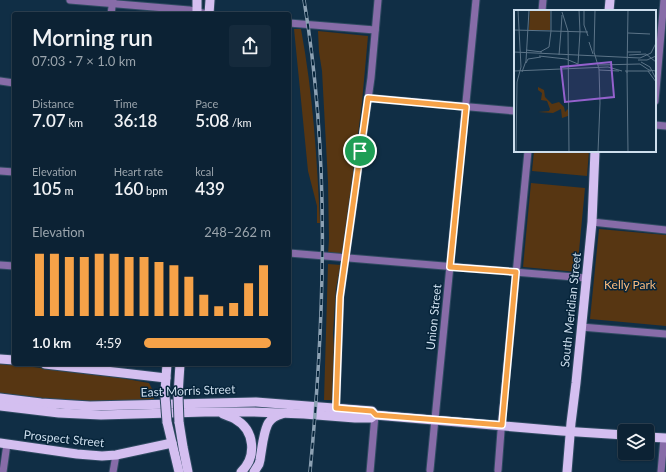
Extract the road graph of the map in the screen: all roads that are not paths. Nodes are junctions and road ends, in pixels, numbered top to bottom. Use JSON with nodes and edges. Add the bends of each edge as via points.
{"nodes":[{"id":1,"x":70,"y":0,"type":"edge"},
{"id":2,"x":197,"y":0,"type":"edge"},
{"id":3,"x":210,"y":0,"type":"edge"},
{"id":4,"x":378,"y":0,"type":"edge"},
{"id":5,"x":476,"y":0,"type":"edge"},
{"id":6,"x":543,"y":0,"type":"edge"},
{"id":7,"x":610,"y":0,"type":"edge"},
{"id":8,"x":664,"y":0,"type":"edge"},
{"id":9,"x":113,"y":2,"type":"edge"},
{"id":10,"x":542,"y":10,"type":"edge"},
{"id":11,"x":609,"y":10,"type":"edge"},
{"id":12,"x":111,"y":12,"type":"edge"},
{"id":13,"x":189,"y":12,"type":"edge"},
{"id":14,"x":197,"y":12,"type":"edge"},
{"id":15,"x":208,"y":12,"type":"edge"},
{"id":16,"x":291,"y":23,"type":"edge"},
{"id":17,"x":375,"y":30,"type":"junction"},
{"id":18,"x":0,"y":81,"type":"edge"},
{"id":19,"x":12,"y":82,"type":"edge"},
{"id":20,"x":656,"y":90,"type":"edge"},
{"id":21,"x":368,"y":98,"type":"junction"},
{"id":22,"x":466,"y":107,"type":"junction"},
{"id":23,"x":514,"y":111,"type":"edge"},
{"id":24,"x":656,"y":125,"type":"edge"},
{"id":25,"x":666,"y":126,"type":"edge"},
{"id":26,"x":528,"y":152,"type":"edge"},
{"id":27,"x":595,"y":152,"type":"edge"},
{"id":28,"x":0,"y":171,"type":"edge"},
{"id":29,"x":12,"y":172,"type":"edge"},
{"id":30,"x":592,"y":222,"type":"junction"},
{"id":31,"x":666,"y":230,"type":"edge"},
{"id":32,"x":291,"y":253,"type":"edge"},
{"id":33,"x":346,"y":258,"type":"junction"},
{"id":34,"x":0,"y":265,"type":"edge"},
{"id":35,"x":12,"y":266,"type":"edge"},
{"id":36,"x":450,"y":267,"type":"junction"},
{"id":37,"x":516,"y":272,"type":"junction"},
{"id":38,"x":586,"y":278,"type":"junction"},
{"id":39,"x":581,"y":327,"type":"junction"},
{"id":40,"x":666,"y":334,"type":"edge"},
{"id":41,"x":0,"y":359,"type":"edge"},
{"id":42,"x":12,"y":360,"type":"edge"},
{"id":43,"x":62,"y":366,"type":"edge"},
{"id":44,"x":168,"y":366,"type":"edge"},
{"id":45,"x":180,"y":366,"type":"edge"},
{"id":46,"x":166,"y":378,"type":"junction"},
{"id":47,"x":0,"y":398,"type":"edge"},
{"id":48,"x":0,"y":406,"type":"edge"},
{"id":49,"x":336,"y":408,"type":"junction"},
{"id":50,"x":208,"y":412,"type":"junction"},
{"id":51,"x":286,"y":413,"type":"junction"},
{"id":52,"x":376,"y":415,"type":"junction"},
{"id":53,"x":435,"y":420,"type":"junction"},
{"id":54,"x":502,"y":425,"type":"junction"},
{"id":55,"x":570,"y":431,"type":"junction"},
{"id":56,"x":618,"y":434,"type":"edge"},
{"id":57,"x":654,"y":437,"type":"edge"},
{"id":58,"x":665,"y":438,"type":"edge"},
{"id":59,"x":172,"y":443,"type":"junction"},
{"id":60,"x":3,"y":444,"type":"edge"},
{"id":61,"x":116,"y":455,"type":"junction"},
{"id":62,"x":430,"y":470,"type":"dead end"},
{"id":63,"x":498,"y":470,"type":"dead end"},
{"id":64,"x":3,"y":472,"type":"edge"},
{"id":65,"x":114,"y":472,"type":"edge"},
{"id":66,"x":178,"y":472,"type":"edge"},
{"id":67,"x":188,"y":472,"type":"edge"},
{"id":68,"x":241,"y":472,"type":"edge"},
{"id":69,"x":254,"y":472,"type":"edge"},
{"id":70,"x":370,"y":472,"type":"edge"},
{"id":71,"x":566,"y":472,"type":"edge"},
{"id":72,"x":661,"y":472,"type":"edge"}],
"edges":[{"from":1,"to":9,"type":"street"},
{"from":2,"to":14,"type":"main road"},
{"from":3,"to":15,"type":"main road"},
{"from":4,"to":17,"type":"street"},
{"from":5,"to":22,"type":"street","name":"Union Street"},
{"from":6,"to":10,"type":"street"},
{"from":7,"to":11,"type":"main road"},
{"from":8,"to":20,"type":"street"},
{"from":9,"to":12,"type":"street"},
{"from":9,"to":13,"type":"street"},
{"from":16,"to":17,"type":"street"},
{"from":17,"to":21,"type":"street"},
{"from":18,"to":19,"type":"street"},
{"from":21,"to":22,"type":"street"},
{"from":21,"to":33,"type":"street"},
{"from":22,"to":23,"type":"street"},
{"from":22,"to":36,"type":"street","name":"Union Street"},
{"from":24,"to":25,"type":"street"},
{"from":26,"to":37,"type":"street"},
{"from":27,"to":30,"type":"main road","name":"South Meridian Street"},
{"from":28,"to":29,"type":"street"},
{"from":30,"to":31,"type":"street"},
{"from":30,"to":38,"type":"main road","name":"South Meridian Street"},
{"from":32,"to":33,"type":"street"},
{"from":33,"to":36,"type":"street"},
{"from":33,"to":49,"type":"street","via":[[340,297]]},
{"from":34,"to":35,"type":"street"},
{"from":36,"to":37,"type":"street"},
{"from":36,"to":53,"type":"street","name":"Union Street"},
{"from":37,"to":38,"type":"street"},
{"from":37,"to":54,"type":"street"},
{"from":38,"to":39,"type":"main road","name":"South Meridian Street"},
{"from":39,"to":40,"type":"street"},
{"from":39,"to":55,"type":"main road","name":"South Meridian Street"},
{"from":41,"to":42,"type":"main road"},
{"from":43,"to":46,"type":"main road","name":"East Morris Street"},
{"from":44,"to":46,"type":"main road"},
{"from":45,"to":67,"type":"main road","bridge":true,"via":[[179,422]]},
{"from":46,"to":59,"type":"main road","bridge":true,"via":[[167,422]]},
{"from":47,"to":49,"type":"main road","name":"East Morris Street","via":[[90,406],[256,402]]},
{"from":48,"to":50,"type":"main road","name":"East Morris Street","via":[[101,416]]},
{"from":49,"to":52,"type":"main road","name":"East Morris Street","via":[[372,411]]},
{"from":50,"to":51,"type":"main road","name":"East Morris Street"},
{"from":50,"to":68,"type":"main road","via":[[235,419],[247,432],[252,442],[252,451],[248,463]]},
{"from":51,"to":52,"type":"main road","name":"East Morris Street","via":[[355,418],[371,418]]},
{"from":51,"to":69,"type":"main road","via":[[276,416],[267,426],[260,460]]},
{"from":52,"to":53,"type":"main road","name":"East Morris Street"},
{"from":52,"to":70,"type":"street"},
{"from":53,"to":54,"type":"main road","name":"East Morris Street"},
{"from":53,"to":62,"type":"street","name":"Union Street"},
{"from":54,"to":55,"type":"main road","name":"East Morris Street"},
{"from":54,"to":63,"type":"street"},
{"from":55,"to":56,"type":"main road","name":"East Morris Street"},
{"from":55,"to":71,"type":"main road","name":"South Meridian Street"},
{"from":57,"to":58,"type":"main road"},
{"from":58,"to":72,"type":"street"},
{"from":59,"to":61,"type":"main road","name":"Prospect Street"},
{"from":59,"to":66,"type":"main road"},
{"from":60,"to":61,"type":"main road","name":"Prospect Street","via":[[86,456]]},
{"from":60,"to":64,"type":"street"},
{"from":61,"to":65,"type":"street"}]}
